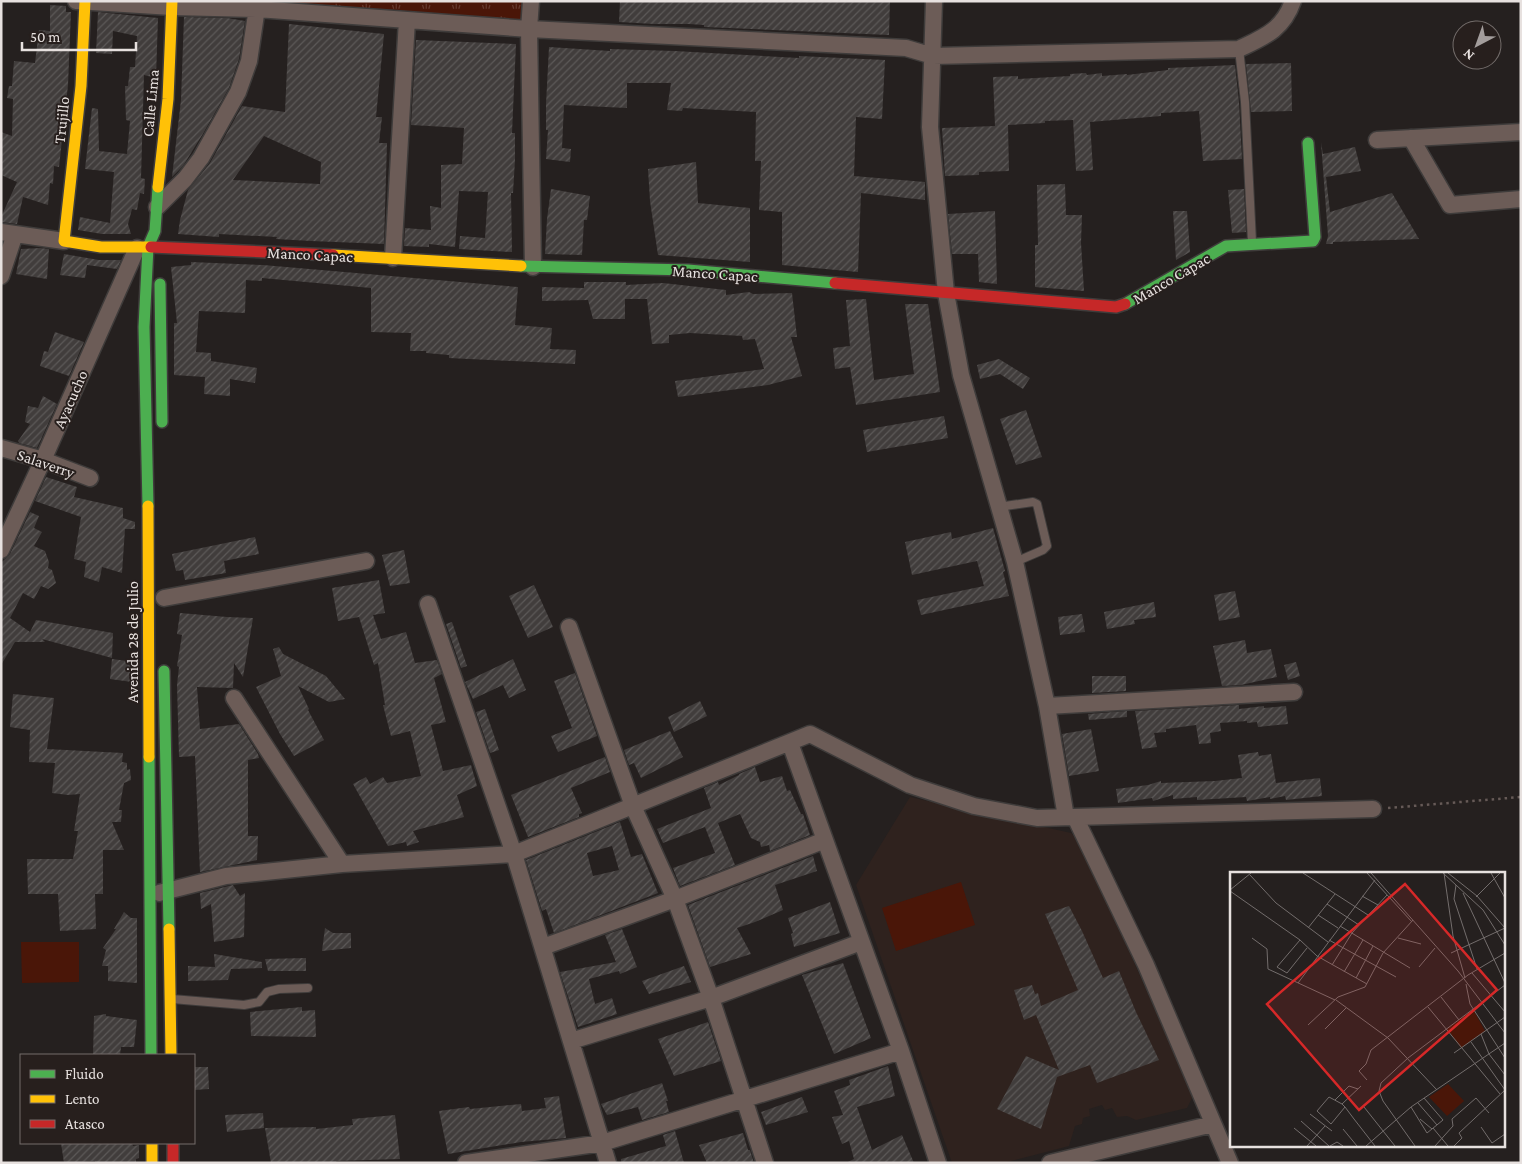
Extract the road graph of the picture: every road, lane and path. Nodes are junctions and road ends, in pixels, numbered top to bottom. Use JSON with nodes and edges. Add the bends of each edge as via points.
{"nodes":[{"id":1,"x":531,"y":1,"type":"edge"},
{"id":2,"x":934,"y":1,"type":"edge"},
{"id":3,"x":1293,"y":1,"type":"edge"},
{"id":4,"x":82,"y":2,"type":"edge"},
{"id":5,"x":172,"y":4,"type":"edge"},
{"id":6,"x":258,"y":5,"type":"edge"},
{"id":7,"x":407,"y":20,"type":"junction"},
{"id":8,"x":529,"y":29,"type":"junction"},
{"id":9,"x":1239,"y":49,"type":"junction"},
{"id":10,"x":934,"y":56,"type":"junction"},
{"id":11,"x":1521,"y":132,"type":"edge"},
{"id":12,"x":1411,"y":138,"type":"junction"},
{"id":13,"x":1377,"y":140,"type":"dead end"},
{"id":14,"x":1308,"y":143,"type":"dead end"},
{"id":15,"x":1521,"y":199,"type":"edge"},
{"id":16,"x":157,"y":207,"type":"junction"},
{"id":17,"x":8,"y":233,"type":"edge"},
{"id":18,"x":64,"y":241,"type":"junction"},
{"id":19,"x":1252,"y":244,"type":"junction"},
{"id":20,"x":151,"y":250,"type":"junction"},
{"id":21,"x":393,"y":258,"type":"junction"},
{"id":22,"x":532,"y":267,"type":"junction"},
{"id":23,"x":1,"y":276,"type":"edge"},
{"id":24,"x":160,"y":277,"type":"dead end"},
{"id":25,"x":946,"y":293,"type":"junction"},
{"id":26,"x":162,"y":435,"type":"dead end"},
{"id":27,"x":1,"y":448,"type":"edge"},
{"id":28,"x":43,"y":460,"type":"junction"},
{"id":29,"x":90,"y":478,"type":"dead end"},
{"id":30,"x":148,"y":494,"type":"junction"},
{"id":31,"x":163,"y":495,"type":"dead end"},
{"id":32,"x":998,"y":507,"type":"junction"},
{"id":33,"x":1,"y":550,"type":"edge"},
{"id":34,"x":366,"y":561,"type":"dead end"},
{"id":35,"x":1015,"y":562,"type":"junction"},
{"id":36,"x":164,"y":598,"type":"dead end"},
{"id":37,"x":428,"y":604,"type":"dead end"},
{"id":38,"x":569,"y":627,"type":"dead end"},
{"id":39,"x":149,"y":672,"type":"junction"},
{"id":40,"x":1294,"y":692,"type":"dead end"},
{"id":41,"x":234,"y":698,"type":"dead end"},
{"id":42,"x":1047,"y":706,"type":"junction"},
{"id":43,"x":790,"y":742,"type":"junction"},
{"id":44,"x":1521,"y":798,"type":"edge"},
{"id":45,"x":633,"y":806,"type":"junction"},
{"id":46,"x":1373,"y":809,"type":"joint"},
{"id":47,"x":1071,"y":817,"type":"junction"},
{"id":48,"x":825,"y":840,"type":"junction"},
{"id":49,"x":514,"y":854,"type":"junction"},
{"id":50,"x":342,"y":864,"type":"junction"},
{"id":51,"x":168,"y":892,"type":"junction"},
{"id":52,"x":150,"y":894,"type":"junction"},
{"id":53,"x":675,"y":898,"type":"junction"},
{"id":54,"x":861,"y":942,"type":"junction"},
{"id":55,"x":543,"y":947,"type":"junction"},
{"id":56,"x":308,"y":988,"type":"dead end"},
{"id":57,"x":711,"y":998,"type":"junction"},
{"id":58,"x":170,"y":999,"type":"junction"},
{"id":59,"x":572,"y":1042,"type":"junction"},
{"id":60,"x":901,"y":1051,"type":"junction"},
{"id":61,"x":151,"y":1054,"type":"edge"},
{"id":62,"x":171,"y":1054,"type":"edge"},
{"id":63,"x":744,"y":1099,"type":"junction"},
{"id":64,"x":1213,"y":1124,"type":"junction"},
{"id":65,"x":602,"y":1143,"type":"junction"},
{"id":66,"x":152,"y":1144,"type":"edge"},
{"id":67,"x":173,"y":1144,"type":"edge"},
{"id":68,"x":516,"y":1159,"type":"edge"},
{"id":69,"x":152,"y":1163,"type":"edge"},
{"id":70,"x":173,"y":1163,"type":"edge"},
{"id":71,"x":466,"y":1163,"type":"edge"},
{"id":72,"x":608,"y":1163,"type":"edge"},
{"id":73,"x":764,"y":1163,"type":"edge"},
{"id":74,"x":938,"y":1163,"type":"edge"},
{"id":75,"x":1050,"y":1163,"type":"edge"},
{"id":76,"x":1230,"y":1163,"type":"edge"}],
"edges":[{"from":1,"to":8,"type":"street"},
{"from":2,"to":10,"type":"street"},
{"from":3,"to":9,"type":"street","via":[[1269,35]]},
{"from":4,"to":5,"type":"street"},
{"from":4,"to":18,"type":"street","name":"Trujillo","via":[[81,86]]},
{"from":5,"to":6,"type":"street"},
{"from":5,"to":16,"type":"street","name":"Calle Lima","via":[[168,99]]},
{"from":6,"to":7,"type":"street"},
{"from":6,"to":16,"type":"street","via":[[249,62],[238,92],[201,158]]},
{"from":7,"to":8,"type":"street"},
{"from":7,"to":21,"type":"street"},
{"from":8,"to":10,"type":"street","via":[[906,48]]},
{"from":8,"to":22,"type":"street"},
{"from":9,"to":10,"type":"street"},
{"from":9,"to":19,"type":"lane"},
{"from":10,"to":25,"type":"street","via":[[930,127]]},
{"from":11,"to":12,"type":"street"},
{"from":12,"to":13,"type":"street"},
{"from":12,"to":15,"type":"street","via":[[1450,205]]},
{"from":14,"to":19,"type":"street","name":"Manco Capac","via":[[1315,240]]},
{"from":16,"to":20,"type":"street","name":"Avenida 28 de Julio"},
{"from":17,"to":18,"type":"street","name":"Manco Capac"},
{"from":17,"to":23,"type":"street"},
{"from":18,"to":20,"type":"street","name":"Manco Capac"},
{"from":19,"to":25,"type":"street","name":"Manco Capac","via":[[1226,246],[1116,307]]},
{"from":20,"to":21,"type":"street","name":"Manco Capac"},
{"from":20,"to":28,"type":"street","name":"Ayacucho"},
{"from":20,"to":30,"type":"street","name":"Avenida 28 de Julio","via":[[144,328]]},
{"from":21,"to":22,"type":"street","name":"Manco Capac"},
{"from":22,"to":25,"type":"street","name":"Manco Capac","via":[[688,270]]},
{"from":24,"to":26,"type":"street"},
{"from":25,"to":32,"type":"street","via":[[960,375]]},
{"from":27,"to":28,"type":"street","name":"Salaverry"},
{"from":28,"to":29,"type":"street","name":"Salaverry"},
{"from":28,"to":33,"type":"street","name":"Ayacucho"},
{"from":30,"to":31,"type":"street"},
{"from":30,"to":39,"type":"street","name":"Avenida 28 de Julio"},
{"from":32,"to":35,"type":"street"},
{"from":32,"to":35,"type":"lane","via":[[1037,504],[1047,546]]},
{"from":34,"to":36,"type":"street"},
{"from":35,"to":42,"type":"street"},
{"from":37,"to":49,"type":"street"},
{"from":38,"to":45,"type":"street"},
{"from":39,"to":51,"type":"street","name":"Avenida 28 de Julio","via":[[164,667]]},
{"from":39,"to":52,"type":"street","name":"Avenida 28 de Julio"},
{"from":40,"to":42,"type":"street"},
{"from":41,"to":50,"type":"street"},
{"from":42,"to":47,"type":"street"},
{"from":43,"to":45,"type":"street"},
{"from":43,"to":47,"type":"street","via":[[810,734],[910,785],[974,806],[1037,818]]},
{"from":43,"to":48,"type":"street"},
{"from":44,"to":46,"type":"path"},
{"from":45,"to":49,"type":"street"},
{"from":45,"to":53,"type":"street"},
{"from":46,"to":47,"type":"street"},
{"from":47,"to":64,"type":"street","via":[[1146,965]]},
{"from":48,"to":53,"type":"street"},
{"from":48,"to":54,"type":"street"},
{"from":49,"to":50,"type":"street"},
{"from":49,"to":55,"type":"street"},
{"from":50,"to":51,"type":"street","via":[[226,876]]},
{"from":51,"to":52,"type":"street"},
{"from":51,"to":58,"type":"street","name":"Avenida 28 de Julio"},
{"from":52,"to":61,"type":"street","name":"Avenida 28 de Julio"},
{"from":53,"to":55,"type":"street"},
{"from":53,"to":57,"type":"street"},
{"from":54,"to":57,"type":"street"},
{"from":54,"to":60,"type":"street"},
{"from":55,"to":59,"type":"street"},
{"from":56,"to":58,"type":"lane","via":[[267,992],[259,1002],[244,1004]]},
{"from":57,"to":59,"type":"street"},
{"from":57,"to":63,"type":"street"},
{"from":58,"to":62,"type":"street","name":"Avenida 28 de Julio"},
{"from":59,"to":65,"type":"street"},
{"from":60,"to":63,"type":"street"},
{"from":60,"to":74,"type":"street"},
{"from":63,"to":65,"type":"street"},
{"from":63,"to":73,"type":"street"},
{"from":64,"to":75,"type":"street"},
{"from":64,"to":76,"type":"street"},
{"from":65,"to":68,"type":"street"},
{"from":65,"to":72,"type":"street"},
{"from":66,"to":69,"type":"street"},
{"from":67,"to":70,"type":"street"},
{"from":68,"to":71,"type":"street"}]}
